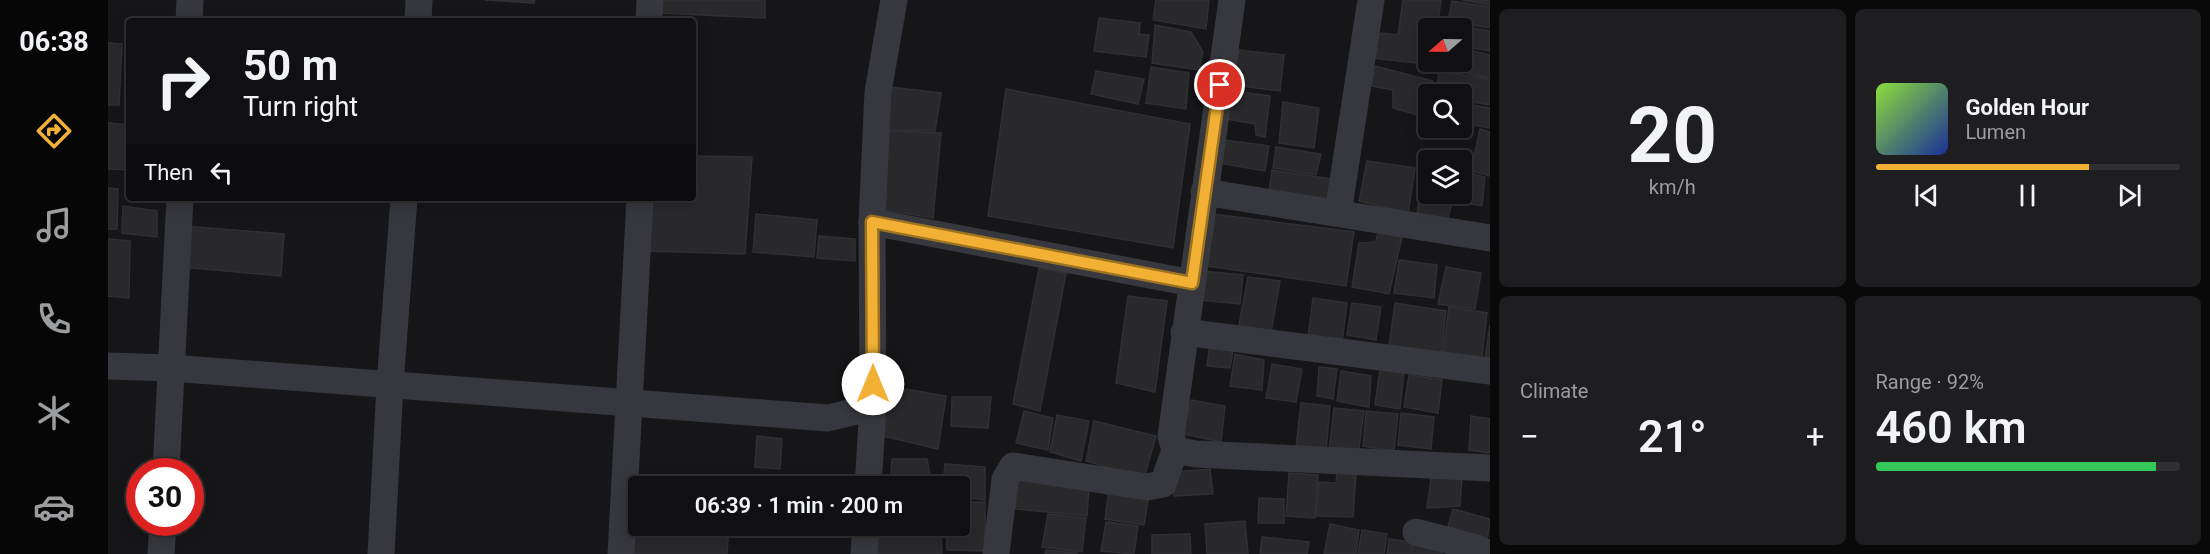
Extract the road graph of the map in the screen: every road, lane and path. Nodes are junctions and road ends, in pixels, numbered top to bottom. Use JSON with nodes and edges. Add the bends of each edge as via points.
{"nodes":[{"id":1,"x":190,"y":0,"type":"edge"},
{"id":2,"x":650,"y":0,"type":"edge"},
{"id":3,"x":894,"y":0,"type":"edge"},
{"id":4,"x":1233,"y":0,"type":"edge"},
{"id":5,"x":1371,"y":0,"type":"edge"},
{"id":6,"x":189,"y":18,"type":"edge"},
{"id":7,"x":649,"y":18,"type":"edge"},
{"id":8,"x":1204,"y":192,"type":"junction"},
{"id":9,"x":180,"y":201,"type":"edge"},
{"id":10,"x":404,"y":201,"type":"edge"},
{"id":11,"x":640,"y":201,"type":"edge"},
{"id":12,"x":1338,"y":213,"type":"junction"},
{"id":13,"x":872,"y":222,"type":"junction"},
{"id":14,"x":1490,"y":238,"type":"edge"},
{"id":15,"x":1192,"y":283,"type":"junction"},
{"id":16,"x":1184,"y":332,"type":"junction"},
{"id":17,"x":108,"y":366,"type":"edge"},
{"id":18,"x":171,"y":368,"type":"junction"},
{"id":19,"x":1490,"y":371,"type":"edge"},
{"id":20,"x":390,"y":385,"type":"junction"},
{"id":21,"x":629,"y":403,"type":"junction"},
{"id":22,"x":873,"y":407,"type":"junction"},
{"id":23,"x":1175,"y":450,"type":"junction"},
{"id":24,"x":167,"y":458,"type":"edge"},
{"id":25,"x":1490,"y":468,"type":"edge"},
{"id":26,"x":869,"y":476,"type":"edge"},
{"id":27,"x":1416,"y":532,"type":"dead end"},
{"id":28,"x":162,"y":536,"type":"edge"},
{"id":29,"x":865,"y":536,"type":"edge"},
{"id":30,"x":161,"y":554,"type":"edge"},
{"id":31,"x":381,"y":554,"type":"edge"},
{"id":32,"x":621,"y":554,"type":"edge"},
{"id":33,"x":864,"y":554,"type":"edge"},
{"id":34,"x":996,"y":554,"type":"edge"},
{"id":35,"x":1488,"y":554,"type":"edge"}],
"edges":[{"from":1,"to":6,"type":"street"},
{"from":2,"to":7,"type":"street"},
{"from":3,"to":13,"type":"street","via":[[878,92]]},
{"from":4,"to":8,"type":"street"},
{"from":5,"to":12,"type":"street"},
{"from":8,"to":12,"type":"street"},
{"from":8,"to":15,"type":"street"},
{"from":9,"to":18,"type":"street"},
{"from":10,"to":20,"type":"street"},
{"from":11,"to":21,"type":"street"},
{"from":12,"to":14,"type":"street"},
{"from":13,"to":15,"type":"street"},
{"from":13,"to":22,"type":"street"},
{"from":15,"to":16,"type":"street"},
{"from":16,"to":19,"type":"street"},
{"from":16,"to":23,"type":"street","via":[[1171,436]]},
{"from":17,"to":18,"type":"street"},
{"from":18,"to":20,"type":"street"},
{"from":18,"to":24,"type":"street"},
{"from":20,"to":21,"type":"street"},
{"from":20,"to":31,"type":"street"},
{"from":21,"to":22,"type":"street","via":[[828,418]]},
{"from":21,"to":32,"type":"street"},
{"from":22,"to":26,"type":"street"},
{"from":23,"to":25,"type":"street"},
{"from":23,"to":34,"type":"street","via":[[1162,484],[1146,487],[1013,466],[1005,479]]},
{"from":27,"to":35,"type":"street"},
{"from":28,"to":30,"type":"street"},
{"from":29,"to":33,"type":"street"}]}
